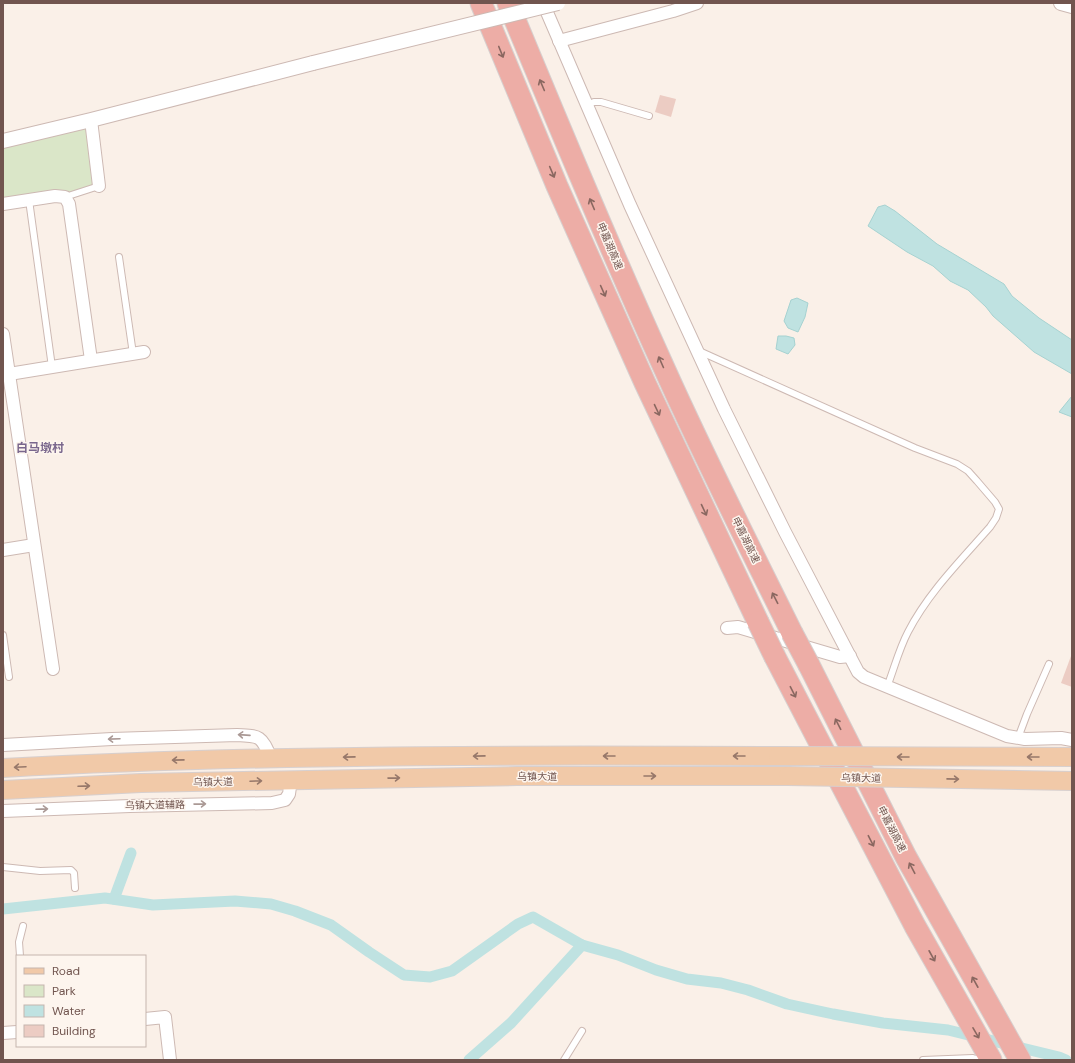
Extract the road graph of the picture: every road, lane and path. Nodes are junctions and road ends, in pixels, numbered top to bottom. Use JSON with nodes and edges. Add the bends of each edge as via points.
{"nodes":[{"id":1,"x":481,"y":3,"type":"edge"},
{"id":2,"x":508,"y":3,"type":"edge"},
{"id":3,"x":542,"y":3,"type":"edge"},
{"id":4,"x":558,"y":3,"type":"edge"},
{"id":5,"x":697,"y":3,"type":"edge"},
{"id":6,"x":1061,"y":3,"type":"edge"},
{"id":7,"x":1072,"y":6,"type":"edge"},
{"id":8,"x":559,"y":41,"type":"junction"},
{"id":9,"x":586,"y":105,"type":"junction"},
{"id":10,"x":649,"y":116,"type":"dead end"},
{"id":11,"x":91,"y":120,"type":"junction"},
{"id":12,"x":3,"y":141,"type":"edge"},
{"id":13,"x":99,"y":186,"type":"joint"},
{"id":14,"x":65,"y":197,"type":"junction"},
{"id":15,"x":28,"y":200,"type":"junction"},
{"id":16,"x":3,"y":204,"type":"edge"},
{"id":17,"x":119,"y":257,"type":"dead end"},
{"id":18,"x":3,"y":334,"type":"edge"},
{"id":19,"x":697,"y":350,"type":"junction"},
{"id":20,"x":138,"y":353,"type":"joint"},
{"id":21,"x":91,"y":360,"type":"junction"},
{"id":22,"x":52,"y":367,"type":"junction"},
{"id":23,"x":6,"y":374,"type":"edge"},
{"id":24,"x":34,"y":545,"type":"junction"},
{"id":25,"x":3,"y":550,"type":"edge"},
{"id":26,"x":727,"y":628,"type":"dead end"},
{"id":27,"x":3,"y":635,"type":"edge"},
{"id":28,"x":850,"y":656,"type":"junction"},
{"id":29,"x":1049,"y":664,"type":"dead end"},
{"id":30,"x":53,"y":670,"type":"dead end"},
{"id":31,"x":9,"y":677,"type":"dead end"},
{"id":32,"x":887,"y":687,"type":"junction"},
{"id":33,"x":1018,"y":738,"type":"junction"},
{"id":34,"x":1072,"y":740,"type":"edge"},
{"id":35,"x":3,"y":745,"type":"edge"},
{"id":36,"x":279,"y":758,"type":"junction"},
{"id":37,"x":1072,"y":758,"type":"edge"},
{"id":38,"x":3,"y":768,"type":"edge"},
{"id":39,"x":295,"y":780,"type":"junction"},
{"id":40,"x":1072,"y":781,"type":"edge"},
{"id":41,"x":3,"y":790,"type":"edge"},
{"id":42,"x":3,"y":811,"type":"edge"},
{"id":43,"x":3,"y":867,"type":"edge"},
{"id":44,"x":75,"y":888,"type":"dead end"},
{"id":45,"x":23,"y":926,"type":"dead end"},
{"id":46,"x":20,"y":955,"type":"edge"},
{"id":47,"x":146,"y":1019,"type":"edge"},
{"id":48,"x":582,"y":1031,"type":"dead end"},
{"id":49,"x":16,"y":1032,"type":"edge"},
{"id":50,"x":3,"y":1033,"type":"edge"},
{"id":51,"x":170,"y":1060,"type":"edge"},
{"id":52,"x":564,"y":1060,"type":"edge"},
{"id":53,"x":923,"y":1060,"type":"edge"},
{"id":54,"x":979,"y":1060,"type":"edge"},
{"id":55,"x":991,"y":1060,"type":"edge"},
{"id":56,"x":1020,"y":1060,"type":"edge"}],
"edges":[{"from":1,"to":55,"type":"highway","one_way":true,"bridge":true,"via":[[578,233],[683,467],[758,622],[892,881]]},
{"from":56,"to":2,"type":"highway","name":"申嘉湖高速","one_way":true,"bridge":true,"via":[[906,857],[706,457],[612,252]]},
{"from":3,"to":8,"type":"street"},
{"from":4,"to":11,"type":"street","bridge":true},
{"from":5,"to":8,"type":"street"},
{"from":6,"to":7,"type":"street"},
{"from":8,"to":9,"type":"street"},
{"from":9,"to":10,"type":"lane","via":[[601,102]]},
{"from":9,"to":19,"type":"street"},
{"from":11,"to":12,"type":"street"},
{"from":11,"to":13,"type":"street"},
{"from":13,"to":14,"type":"lane"},
{"from":14,"to":15,"type":"street"},
{"from":14,"to":21,"type":"street","via":[[69,204]]},
{"from":15,"to":16,"type":"street"},
{"from":15,"to":22,"type":"lane"},
{"from":17,"to":20,"type":"lane"},
{"from":18,"to":23,"type":"street"},
{"from":19,"to":28,"type":"street","via":[[785,532]]},
{"from":19,"to":32,"type":"lane","via":[[915,448],[957,464],[968,471],[999,509],[990,527],[919,612],[907,634]]},
{"from":20,"to":21,"type":"street"},
{"from":21,"to":22,"type":"street"},
{"from":22,"to":23,"type":"street"},
{"from":23,"to":24,"type":"street"},
{"from":24,"to":25,"type":"street"},
{"from":24,"to":30,"type":"street"},
{"from":26,"to":28,"type":"street","via":[[738,627],[840,658]]},
{"from":27,"to":31,"type":"lane"},
{"from":28,"to":32,"type":"street","via":[[858,672]]},
{"from":29,"to":33,"type":"lane"},
{"from":32,"to":33,"type":"street","via":[[999,734]]},
{"from":33,"to":34,"type":"street"},
{"from":36,"to":35,"type":"street","one_way":true,"via":[[260,738],[237,735]]},
{"from":37,"to":36,"type":"main road","name":"乌镇大道","one_way":true,"bridge":true,"via":[[506,755]]},
{"from":36,"to":38,"type":"main road","name":"乌镇大道","one_way":true},
{"from":39,"to":40,"type":"main road","name":"乌镇大道","one_way":true,"bridge":true,"via":[[517,776],[788,776]]},
{"from":41,"to":39,"type":"main road","name":"乌镇大道","one_way":true,"via":[[141,783]]},
{"from":42,"to":39,"type":"street","name":"乌镇大道辅路","one_way":true,"via":[[136,805],[272,803],[284,800]]},
{"from":43,"to":44,"type":"lane","via":[[40,871],[71,870],[74,873]]},
{"from":45,"to":46,"type":"lane","via":[[19,942]]},
{"from":47,"to":51,"type":"street","via":[[165,1016]]},
{"from":48,"to":52,"type":"lane"},
{"from":49,"to":50,"type":"street"},
{"from":53,"to":54,"type":"lane"}]}
